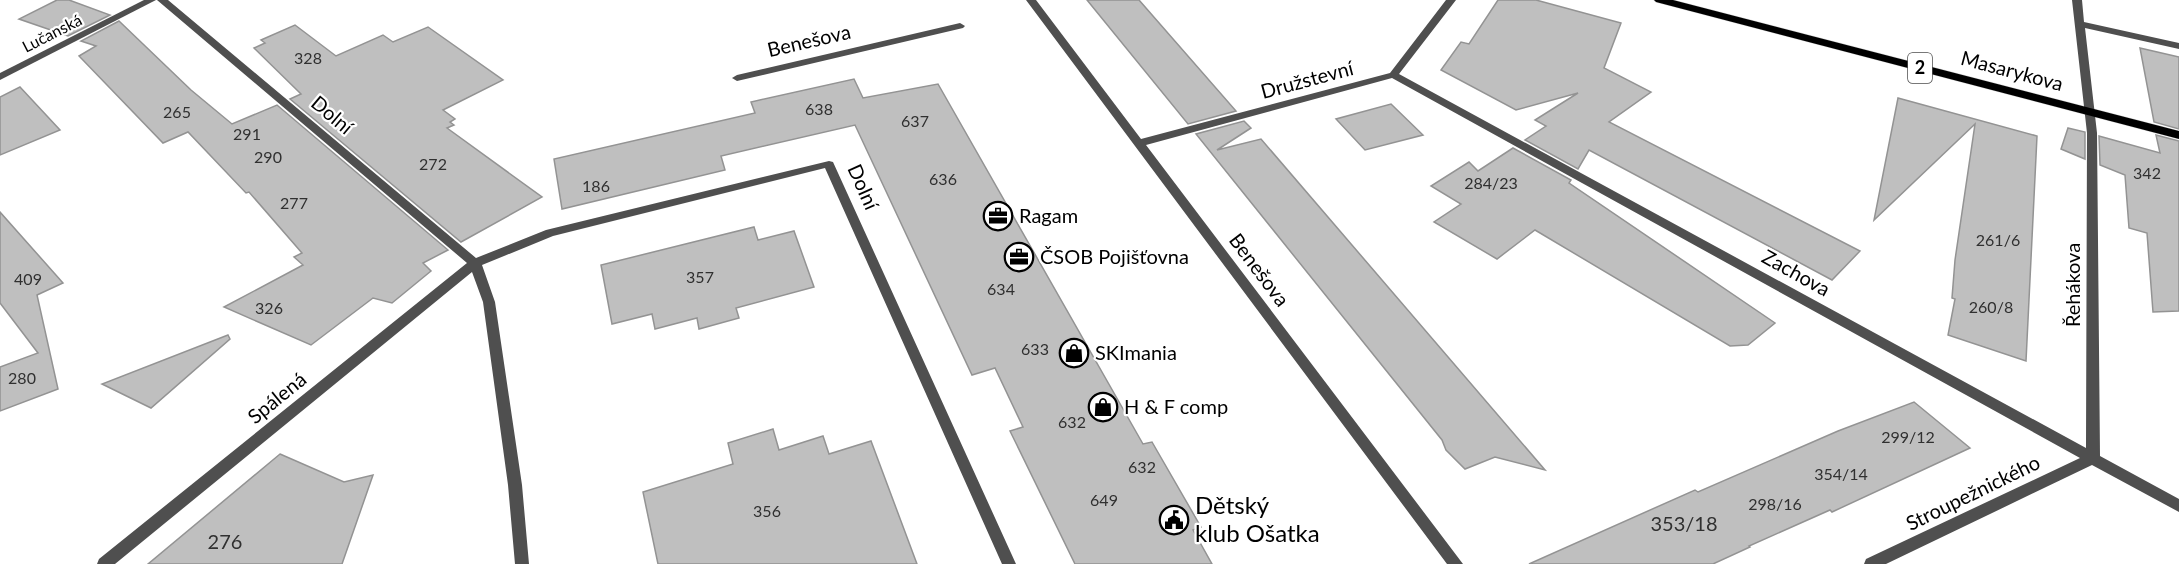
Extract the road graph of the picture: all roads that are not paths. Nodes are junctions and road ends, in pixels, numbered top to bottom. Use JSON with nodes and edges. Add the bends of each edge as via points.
{"nodes":[{"id":1,"x":151,"y":0,"type":"edge"},
{"id":2,"x":162,"y":0,"type":"edge"},
{"id":3,"x":1031,"y":0,"type":"edge"},
{"id":4,"x":1451,"y":0,"type":"edge"},
{"id":5,"x":1660,"y":0,"type":"edge"},
{"id":6,"x":2077,"y":0,"type":"edge"},
{"id":7,"x":2080,"y":24,"type":"junction"},
{"id":8,"x":960,"y":26,"type":"dead end"},
{"id":9,"x":2179,"y":46,"type":"edge"},
{"id":10,"x":1393,"y":75,"type":"junction"},
{"id":11,"x":0,"y":77,"type":"edge"},
{"id":12,"x":737,"y":78,"type":"dead end"},
{"id":13,"x":2090,"y":112,"type":"junction"},
{"id":14,"x":2179,"y":135,"type":"edge"},
{"id":15,"x":1138,"y":142,"type":"junction"},
{"id":16,"x":475,"y":263,"type":"junction"},
{"id":17,"x":2092,"y":458,"type":"junction"},
{"id":18,"x":2179,"y":506,"type":"edge"},
{"id":19,"x":104,"y":564,"type":"edge"},
{"id":20,"x":522,"y":564,"type":"edge"},
{"id":21,"x":1009,"y":564,"type":"edge"},
{"id":22,"x":1456,"y":564,"type":"edge"},
{"id":23,"x":1871,"y":564,"type":"edge"}],
"edges":[{"from":1,"to":11,"type":"street","name":"Lučanská"},
{"from":2,"to":16,"type":"street","name":"Dolní"},
{"from":3,"to":15,"type":"street","name":"Benešova"},
{"from":4,"to":10,"type":"street"},
{"from":5,"to":13,"type":"main road","name":"Masarykova","number":"2"},
{"from":6,"to":7,"type":"street","name":"Řehákova"},
{"from":7,"to":9,"type":"street"},
{"from":7,"to":13,"type":"street","name":"Řehákova"},
{"from":8,"to":12,"type":"street","name":"Benešova"},
{"from":10,"to":15,"type":"street","name":"Družstevní"},
{"from":10,"to":17,"type":"street","name":"Zachova"},
{"from":13,"to":14,"type":"main road","name":"Masarykova","number":"2"},
{"from":13,"to":17,"type":"street","name":"Řehákova"},
{"from":15,"to":22,"type":"street","name":"Benešova"},
{"from":16,"to":19,"type":"street","name":"Spálená"},
{"from":16,"to":20,"type":"street","via":[[489,302],[515,484]]},
{"from":16,"to":21,"type":"street","name":"Dolní","via":[[550,233],[829,164]]},
{"from":17,"to":18,"type":"street","name":"Zachova"},
{"from":17,"to":23,"type":"street","name":"Stroupežnického"}]}
